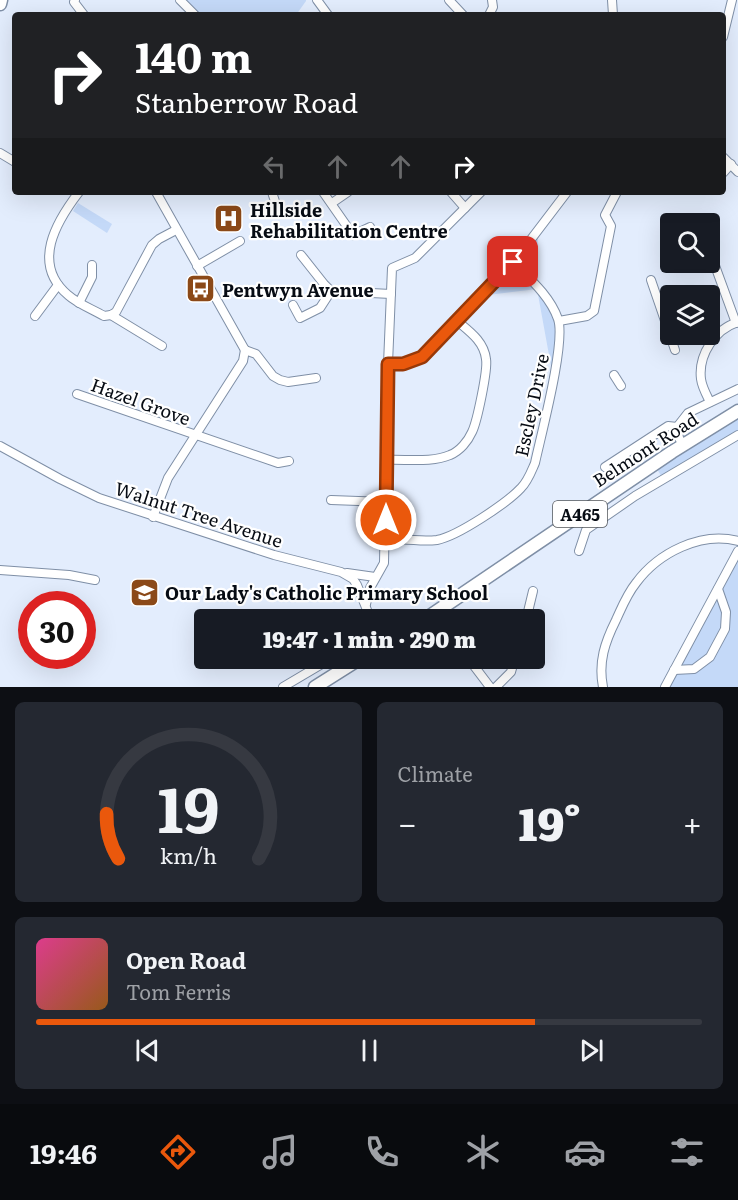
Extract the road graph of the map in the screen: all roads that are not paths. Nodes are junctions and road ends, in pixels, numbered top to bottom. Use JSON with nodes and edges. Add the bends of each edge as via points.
{"nodes":[{"id":1,"x":180,"y":0,"type":"edge"},
{"id":2,"x":449,"y":0,"type":"edge"},
{"id":3,"x":732,"y":0,"type":"edge"},
{"id":4,"x":192,"y":12,"type":"edge"},
{"id":5,"x":460,"y":12,"type":"edge"},
{"id":6,"x":726,"y":25,"type":"edge"},
{"id":7,"x":726,"y":160,"type":"edge"},
{"id":8,"x":730,"y":164,"type":"junction"},
{"id":9,"x":726,"y":169,"type":"edge"},
{"id":10,"x":738,"y":172,"type":"edge"},
{"id":11,"x":77,"y":195,"type":"edge"},
{"id":12,"x":158,"y":195,"type":"edge"},
{"id":13,"x":273,"y":195,"type":"edge"},
{"id":14,"x":325,"y":195,"type":"edge"},
{"id":15,"x":344,"y":195,"type":"edge"},
{"id":16,"x":454,"y":195,"type":"edge"},
{"id":17,"x":479,"y":195,"type":"edge"},
{"id":18,"x":565,"y":195,"type":"edge"},
{"id":19,"x":616,"y":195,"type":"edge"},
{"id":20,"x":332,"y":203,"type":"junction"},
{"id":21,"x":465,"y":208,"type":"junction"},
{"id":22,"x":279,"y":214,"type":"dead end"},
{"id":23,"x":370,"y":228,"type":"dead end"},
{"id":24,"x":176,"y":230,"type":"junction"},
{"id":25,"x":240,"y":241,"type":"dead end"},
{"id":26,"x":301,"y":255,"type":"dead end"},
{"id":27,"x":513,"y":262,"type":"junction"},
{"id":28,"x":92,"y":264,"type":"dead end"},
{"id":29,"x":197,"y":266,"type":"junction"},
{"id":30,"x":718,"y":273,"type":"edge"},
{"id":31,"x":651,"y":280,"type":"dead end"},
{"id":32,"x":58,"y":285,"type":"junction"},
{"id":33,"x":331,"y":291,"type":"junction"},
{"id":34,"x":391,"y":294,"type":"junction"},
{"id":35,"x":79,"y":303,"type":"junction"},
{"id":36,"x":293,"y":305,"type":"dead end"},
{"id":37,"x":111,"y":315,"type":"junction"},
{"id":38,"x":34,"y":316,"type":"dead end"},
{"id":39,"x":456,"y":320,"type":"junction"},
{"id":40,"x":559,"y":321,"type":"junction"},
{"id":41,"x":737,"y":323,"type":"edge"},
{"id":42,"x":162,"y":346,"type":"dead end"},
{"id":43,"x":245,"y":350,"type":"junction"},
{"id":44,"x":675,"y":350,"type":"dead end"},
{"id":45,"x":388,"y":364,"type":"junction"},
{"id":46,"x":614,"y":375,"type":"dead end"},
{"id":47,"x":316,"y":378,"type":"dead end"},
{"id":48,"x":621,"y":386,"type":"dead end"},
{"id":49,"x":738,"y":389,"type":"edge"},
{"id":50,"x":77,"y":394,"type":"dead end"},
{"id":51,"x":710,"y":402,"type":"junction"},
{"id":52,"x":738,"y":411,"type":"edge"},
{"id":53,"x":677,"y":426,"type":"junction"},
{"id":54,"x":738,"y":435,"type":"edge"},
{"id":55,"x":196,"y":436,"type":"junction"},
{"id":56,"x":683,"y":445,"type":"junction"},
{"id":57,"x":0,"y":446,"type":"edge"},
{"id":58,"x":386,"y":460,"type":"junction"},
{"id":59,"x":289,"y":461,"type":"dead end"},
{"id":60,"x":604,"y":467,"type":"dead end"},
{"id":61,"x":331,"y":500,"type":"dead end"},
{"id":62,"x":386,"y":502,"type":"junction"},
{"id":63,"x":153,"y":517,"type":"junction"},
{"id":64,"x":386,"y":538,"type":"junction"},
{"id":65,"x":738,"y":541,"type":"edge"},
{"id":66,"x":579,"y":551,"type":"dead end"},
{"id":67,"x":738,"y":552,"type":"edge"},
{"id":68,"x":0,"y":570,"type":"edge"},
{"id":69,"x":341,"y":572,"type":"junction"},
{"id":70,"x":375,"y":577,"type":"junction"},
{"id":71,"x":94,"y":580,"type":"dead end"},
{"id":72,"x":718,"y":589,"type":"junction"},
{"id":73,"x":534,"y":591,"type":"dead end"},
{"id":74,"x":366,"y":604,"type":"junction"},
{"id":75,"x":367,"y":609,"type":"edge"},
{"id":76,"x":445,"y":609,"type":"edge"},
{"id":77,"x":529,"y":609,"type":"edge"},
{"id":78,"x":313,"y":669,"type":"edge"},
{"id":79,"x":344,"y":669,"type":"edge"},
{"id":80,"x":476,"y":669,"type":"edge"},
{"id":81,"x":512,"y":669,"type":"edge"},
{"id":82,"x":674,"y":670,"type":"junction"},
{"id":83,"x":283,"y":687,"type":"edge"},
{"id":84,"x":315,"y":687,"type":"edge"},
{"id":85,"x":490,"y":687,"type":"edge"},
{"id":86,"x":496,"y":687,"type":"edge"},
{"id":87,"x":603,"y":687,"type":"edge"},
{"id":88,"x":665,"y":687,"type":"edge"}],
"edges":[{"from":1,"to":4,"type":"street"},
{"from":2,"to":5,"type":"street"},
{"from":3,"to":6,"type":"street"},
{"from":7,"to":8,"type":"street"},
{"from":8,"to":9,"type":"street"},
{"from":8,"to":10,"type":"street"},
{"from":11,"to":32,"type":"street","via":[[48,246],[49,264]]},
{"from":12,"to":24,"type":"street"},
{"from":13,"to":22,"type":"street"},
{"from":14,"to":20,"type":"street"},
{"from":15,"to":20,"type":"street"},
{"from":16,"to":21,"type":"street"},
{"from":17,"to":21,"type":"street"},
{"from":18,"to":27,"type":"street"},
{"from":19,"to":40,"type":"street","via":[[605,215],[611,226],[594,311]]},
{"from":20,"to":23,"type":"street","via":[[353,235]]},
{"from":21,"to":34,"type":"street","via":[[415,258],[392,268]]},
{"from":24,"to":29,"type":"street"},
{"from":24,"to":37,"type":"street","via":[[153,245]]},
{"from":25,"to":29,"type":"street"},
{"from":26,"to":33,"type":"street"},
{"from":27,"to":39,"type":"street"},
{"from":27,"to":40,"type":"street","via":[[550,301]]},
{"from":28,"to":35,"type":"street","via":[[92,277]]},
{"from":29,"to":43,"type":"street"},
{"from":30,"to":41,"type":"street"},
{"from":31,"to":44,"type":"street"},
{"from":32,"to":35,"type":"street"},
{"from":32,"to":38,"type":"street"},
{"from":33,"to":34,"type":"street"},
{"from":33,"to":36,"type":"street","via":[[320,308],[300,318]]},
{"from":34,"to":45,"type":"street"},
{"from":35,"to":37,"type":"street","via":[[104,316]]},
{"from":37,"to":42,"type":"street"},
{"from":39,"to":45,"type":"street","via":[[422,357],[403,364]]},
{"from":39,"to":58,"type":"street","via":[[476,337],[486,359],[474,430],[451,455]]},
{"from":40,"to":64,"type":"street","name":"Escley Drive","via":[[557,358],[535,464],[521,489],[446,538]]},
{"from":41,"to":51,"type":"street","via":[[716,336],[703,360],[701,377]]},
{"from":43,"to":47,"type":"street","via":[[256,354],[280,380]]},
{"from":43,"to":55,"type":"street","name":"Hazel Grove","via":[[243,361]]},
{"from":45,"to":58,"type":"street"},
{"from":46,"to":48,"type":"street"},
{"from":49,"to":51,"type":"street"},
{"from":50,"to":55,"type":"street","name":"Hazel Grove"},
{"from":51,"to":53,"type":"street","via":[[688,413]]},
{"from":52,"to":56,"type":"highway","name":"Belmont Road","number":"A465"},
{"from":53,"to":56,"type":"street"},
{"from":53,"to":60,"type":"street","via":[[668,426]]},
{"from":54,"to":66,"type":"street","name":"Belmont Road","via":[[586,530]]},
{"from":55,"to":59,"type":"street","name":"Hazel Grove","via":[[278,463]]},
{"from":55,"to":63,"type":"street","name":"Hazel Grove","via":[[168,478]]},
{"from":56,"to":76,"type":"highway","name":"Belmont Road","number":"A465"},
{"from":57,"to":63,"type":"street","name":"Walnut Tree Avenue","via":[[78,488]]},
{"from":58,"to":62,"type":"street"},
{"from":61,"to":62,"type":"street"},
{"from":62,"to":64,"type":"street"},
{"from":63,"to":69,"type":"street","name":"Walnut Tree Avenue"},
{"from":64,"to":70,"type":"street","via":[[384,563]]},
{"from":65,"to":87,"type":"street","via":[[713,538],[687,545],[643,575],[628,595],[606,641],[601,664]]},
{"from":67,"to":72,"type":"street"},
{"from":68,"to":71,"type":"street"},
{"from":69,"to":70,"type":"street","name":"Walnut Tree Avenue"},
{"from":69,"to":74,"type":"street","via":[[353,579]]},
{"from":70,"to":74,"type":"street"},
{"from":72,"to":82,"type":"street"},
{"from":72,"to":82,"type":"street","via":[[726,612],[724,630],[710,657],[694,669]]},
{"from":73,"to":77,"type":"street"},
{"from":74,"to":75,"type":"street"},
{"from":78,"to":83,"type":"street"},
{"from":79,"to":84,"type":"highway"},
{"from":80,"to":85,"type":"street"},
{"from":81,"to":86,"type":"street"},
{"from":82,"to":88,"type":"street"}]}
